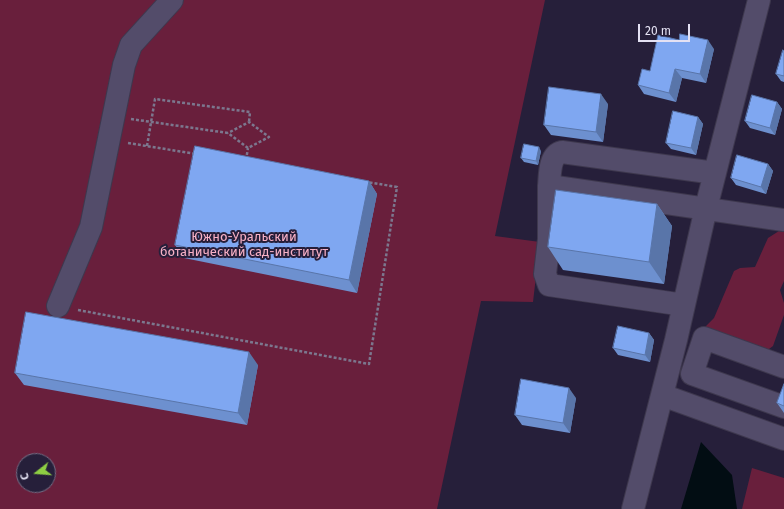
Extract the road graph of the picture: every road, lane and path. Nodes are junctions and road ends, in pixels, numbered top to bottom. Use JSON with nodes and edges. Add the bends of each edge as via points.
{"nodes":[{"id":1,"x":172,"y":0,"type":"edge"},
{"id":2,"x":759,"y":0,"type":"edge"},
{"id":3,"x":113,"y":116,"type":"junction"},
{"id":4,"x":151,"y":122,"type":"junction"},
{"id":5,"x":249,"y":122,"type":"junction"},
{"id":6,"x":228,"y":132,"type":"junction"},
{"id":7,"x":108,"y":140,"type":"junction"},
{"id":8,"x":147,"y":146,"type":"junction"},
{"id":9,"x":248,"y":148,"type":"junction"},
{"id":10,"x":200,"y":155,"type":"edge"},
{"id":11,"x":239,"y":161,"type":"edge"},
{"id":12,"x":715,"y":173,"type":"junction"},
{"id":13,"x":359,"y":181,"type":"edge"},
{"id":14,"x":549,"y":186,"type":"junction"},
{"id":15,"x":706,"y":208,"type":"junction"},
{"id":16,"x":784,"y":220,"type":"edge"},
{"id":17,"x":684,"y":305,"type":"junction"},
{"id":18,"x":58,"y":306,"type":"joint"},
{"id":19,"x":784,"y":367,"type":"edge"},
{"id":20,"x":662,"y":395,"type":"junction"},
{"id":21,"x":784,"y":407,"type":"edge"},
{"id":22,"x":782,"y":431,"type":"edge"},
{"id":23,"x":633,"y":509,"type":"edge"}],
"edges":[{"from":1,"to":3,"type":"street","via":[[132,45],[124,65]]},
{"from":2,"to":12,"type":"street"},
{"from":3,"to":4,"type":"path"},
{"from":3,"to":7,"type":"street"},
{"from":4,"to":5,"type":"path","via":[[155,99],[250,112]]},
{"from":4,"to":6,"type":"path"},
{"from":4,"to":8,"type":"path"},
{"from":5,"to":6,"type":"path"},
{"from":5,"to":9,"type":"path","via":[[269,137]]},
{"from":6,"to":9,"type":"path"},
{"from":7,"to":8,"type":"path"},
{"from":7,"to":18,"type":"street","via":[[90,227]]},
{"from":8,"to":10,"type":"path"},
{"from":9,"to":11,"type":"path","via":[[246,162]]},
{"from":12,"to":14,"type":"street","via":[[562,152],[556,154],[553,159]]},
{"from":12,"to":15,"type":"street"},
{"from":13,"to":18,"type":"path","via":[[397,187],[369,364]]},
{"from":14,"to":15,"type":"street"},
{"from":14,"to":17,"type":"street","via":[[549,239],[545,279],[549,285]]},
{"from":15,"to":16,"type":"street"},
{"from":15,"to":17,"type":"street"},
{"from":17,"to":20,"type":"street"},
{"from":19,"to":21,"type":"street","via":[[704,338],[692,374]]},
{"from":20,"to":22,"type":"street"},
{"from":20,"to":23,"type":"street"}]}
